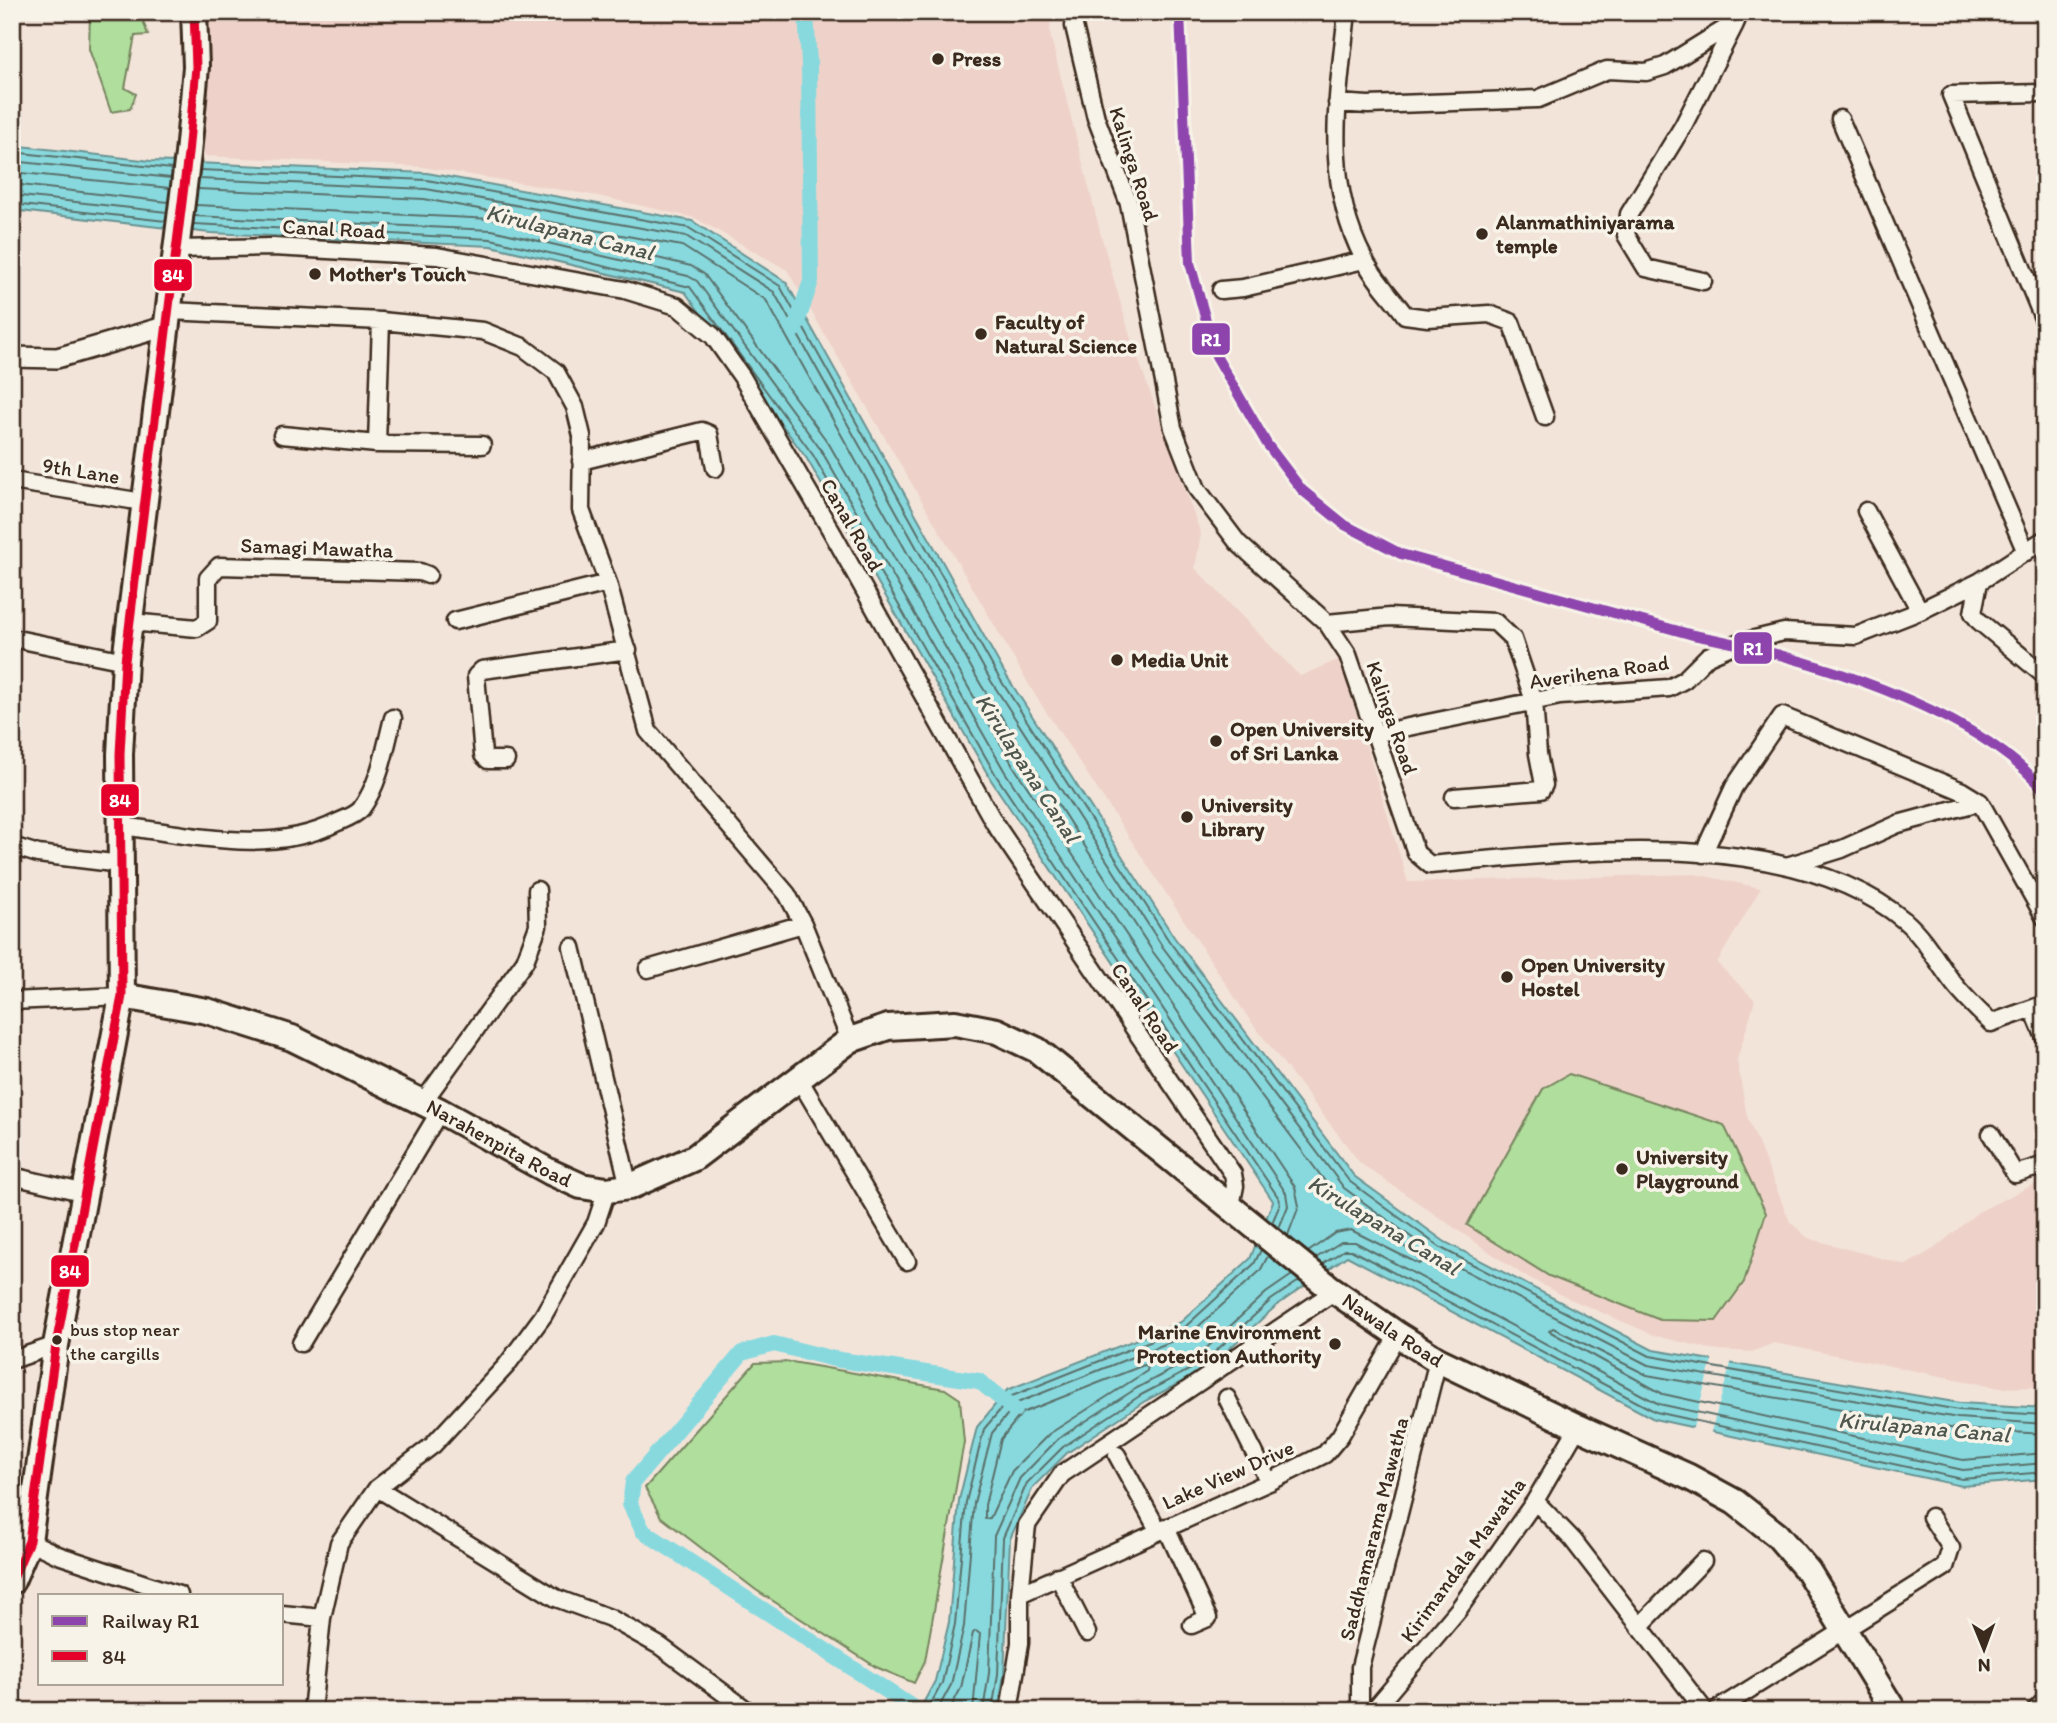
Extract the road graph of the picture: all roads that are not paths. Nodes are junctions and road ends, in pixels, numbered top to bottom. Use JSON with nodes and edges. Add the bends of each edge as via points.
{"nodes":[{"id":1,"x":194,"y":12,"type":"edge"},
{"id":2,"x":1075,"y":12,"type":"edge"},
{"id":3,"x":1347,"y":12,"type":"edge"},
{"id":4,"x":1738,"y":17,"type":"edge"},
{"id":5,"x":2045,"y":93,"type":"edge"},
{"id":6,"x":1337,"y":103,"type":"junction"},
{"id":7,"x":1840,"y":119,"type":"dead end"},
{"id":8,"x":177,"y":248,"type":"junction"},
{"id":9,"x":1364,"y":260,"type":"junction"},
{"id":10,"x":1703,"y":281,"type":"dead end"},
{"id":11,"x":1221,"y":290,"type":"dead end"},
{"id":12,"x":168,"y":319,"type":"junction"},
{"id":13,"x":381,"y":321,"type":"junction"},
{"id":14,"x":2045,"y":323,"type":"edge"},
{"id":15,"x":12,"y":357,"type":"edge"},
{"id":16,"x":1545,"y":417,"type":"dead end"},
{"id":17,"x":282,"y":435,"type":"dead end"},
{"id":18,"x":377,"y":444,"type":"junction"},
{"id":19,"x":482,"y":445,"type":"dead end"},
{"id":20,"x":581,"y":461,"type":"junction"},
{"id":21,"x":715,"y":468,"type":"dead end"},
{"id":22,"x":12,"y":481,"type":"edge"},
{"id":23,"x":143,"y":502,"type":"junction"},
{"id":24,"x":1866,"y":511,"type":"dead end"},
{"id":25,"x":2045,"y":539,"type":"edge"},
{"id":26,"x":2026,"y":552,"type":"junction"},
{"id":27,"x":428,"y":575,"type":"dead end"},
{"id":28,"x":1979,"y":582,"type":"junction"},
{"id":29,"x":608,"y":583,"type":"junction"},
{"id":30,"x":1920,"y":611,"type":"junction"},
{"id":31,"x":455,"y":621,"type":"dead end"},
{"id":32,"x":130,"y":622,"type":"junction"},
{"id":33,"x":1326,"y":623,"type":"junction"},
{"id":34,"x":12,"y":638,"type":"edge"},
{"id":35,"x":628,"y":650,"type":"junction"},
{"id":36,"x":125,"y":661,"type":"junction"},
{"id":37,"x":2045,"y":676,"type":"edge"},
{"id":38,"x":1534,"y":701,"type":"junction"},
{"id":39,"x":393,"y":718,"type":"dead end"},
{"id":40,"x":1374,"y":734,"type":"junction"},
{"id":41,"x":506,"y":760,"type":"dead end"},
{"id":42,"x":1454,"y":797,"type":"dead end"},
{"id":43,"x":1980,"y":802,"type":"junction"},
{"id":44,"x":122,"y":827,"type":"junction"},
{"id":45,"x":12,"y":846,"type":"edge"},
{"id":46,"x":1703,"y":854,"type":"junction"},
{"id":47,"x":121,"y":864,"type":"junction"},
{"id":48,"x":1790,"y":865,"type":"junction"},
{"id":49,"x":537,"y":890,"type":"dead end"},
{"id":50,"x":2045,"y":918,"type":"edge"},
{"id":51,"x":803,"y":924,"type":"junction"},
{"id":52,"x":572,"y":947,"type":"dead end"},
{"id":53,"x":648,"y":969,"type":"dead end"},
{"id":54,"x":122,"y":996,"type":"junction"},
{"id":55,"x":12,"y":1001,"type":"edge"},
{"id":56,"x":2039,"y":1007,"type":"edge"},
{"id":57,"x":2045,"y":1038,"type":"edge"},
{"id":58,"x":850,"y":1040,"type":"junction"},
{"id":59,"x":799,"y":1079,"type":"junction"},
{"id":60,"x":431,"y":1107,"type":"junction"},
{"id":61,"x":1990,"y":1134,"type":"dead end"},
{"id":62,"x":2045,"y":1165,"type":"edge"},
{"id":63,"x":12,"y":1176,"type":"edge"},
{"id":64,"x":618,"y":1188,"type":"junction"},
{"id":65,"x":86,"y":1193,"type":"junction"},
{"id":66,"x":1239,"y":1213,"type":"junction"},
{"id":67,"x":907,"y":1261,"type":"dead end"},
{"id":68,"x":1332,"y":1289,"type":"junction"},
{"id":69,"x":1398,"y":1335,"type":"junction"},
{"id":70,"x":301,"y":1343,"type":"dead end"},
{"id":71,"x":57,"y":1345,"type":"junction"},
{"id":72,"x":12,"y":1360,"type":"edge"},
{"id":73,"x":1438,"y":1360,"type":"junction"},
{"id":74,"x":1227,"y":1398,"type":"dead end"},
{"id":75,"x":1578,"y":1427,"type":"junction"},
{"id":76,"x":1117,"y":1455,"type":"dead end"},
{"id":77,"x":1269,"y":1482,"type":"junction"},
{"id":78,"x":377,"y":1488,"type":"junction"},
{"id":79,"x":1535,"y":1501,"type":"junction"},
{"id":80,"x":1931,"y":1517,"type":"dead end"},
{"id":81,"x":1162,"y":1528,"type":"junction"},
{"id":82,"x":29,"y":1541,"type":"junction"},
{"id":83,"x":1703,"y":1561,"type":"dead end"},
{"id":84,"x":1058,"y":1576,"type":"junction"},
{"id":85,"x":12,"y":1581,"type":"edge"},
{"id":86,"x":176,"y":1594,"type":"edge"},
{"id":87,"x":1020,"y":1594,"type":"junction"},
{"id":88,"x":284,"y":1614,"type":"edge"},
{"id":89,"x":322,"y":1618,"type":"junction"},
{"id":90,"x":1192,"y":1625,"type":"dead end"},
{"id":91,"x":1639,"y":1627,"type":"junction"},
{"id":92,"x":1844,"y":1629,"type":"junction"},
{"id":93,"x":1087,"y":1633,"type":"dead end"},
{"id":94,"x":2045,"y":1700,"type":"edge"},
{"id":95,"x":312,"y":1711,"type":"edge"},
{"id":96,"x":748,"y":1711,"type":"edge"},
{"id":97,"x":1009,"y":1711,"type":"edge"},
{"id":98,"x":1360,"y":1711,"type":"edge"},
{"id":99,"x":1373,"y":1711,"type":"edge"},
{"id":100,"x":1704,"y":1711,"type":"edge"},
{"id":101,"x":1716,"y":1711,"type":"edge"},
{"id":102,"x":1894,"y":1711,"type":"edge"},
{"id":103,"x":2035,"y":1711,"type":"edge"}],
"edges":[{"from":1,"to":8,"type":"main road","via":[[196,67]]},
{"from":2,"to":33,"type":"street","name":"Kalinga Road","via":[[1074,26],[1097,118],[1129,204],[1173,428],[1197,489],[1238,543]]},
{"from":3,"to":6,"type":"street"},
{"from":4,"to":6,"type":"street","via":[[1665,66],[1646,72],[1607,70],[1538,99]]},
{"from":4,"to":10,"type":"street","via":[[1683,126],[1629,215],[1626,235],[1646,268]]},
{"from":5,"to":14,"type":"street","via":[[1951,96]]},
{"from":6,"to":9,"type":"street","via":[[1334,150],[1343,206]]},
{"from":7,"to":26,"type":"street"},
{"from":8,"to":12,"type":"main road"},
{"from":8,"to":66,"type":"street","name":"Canal Road","via":[[273,247],[437,256],[625,290],[677,306],[713,336],[742,377],[833,534],[995,824],[1233,1174]]},
{"from":9,"to":11,"type":"street"},
{"from":9,"to":16,"type":"street","via":[[1405,315],[1489,314],[1511,322]]},
{"from":12,"to":13,"type":"street"},
{"from":12,"to":15,"type":"street","via":[[57,358]]},
{"from":12,"to":23,"type":"main road"},
{"from":13,"to":18,"type":"street"},
{"from":13,"to":20,"type":"street","via":[[483,331],[523,347],[556,372],[575,407],[582,436]]},
{"from":17,"to":18,"type":"street"},
{"from":18,"to":19,"type":"street"},
{"from":20,"to":21,"type":"street","via":[[702,431],[709,434]]},
{"from":20,"to":29,"type":"street","via":[[581,510]]},
{"from":22,"to":23,"type":"street","name":"9th Lane"},
{"from":23,"to":32,"type":"main road"},
{"from":24,"to":30,"type":"street"},
{"from":25,"to":26,"type":"street","name":"Averihena Road"},
{"from":26,"to":28,"type":"street","name":"Averihena Road"},
{"from":27,"to":32,"type":"street","name":"Samagi Mawatha","via":[[219,566],[208,578],[205,626]]},
{"from":28,"to":30,"type":"street","name":"Averihena Road"},
{"from":28,"to":37,"type":"street","via":[[1973,612],[1979,621]]},
{"from":29,"to":31,"type":"street"},
{"from":29,"to":35,"type":"street"},
{"from":30,"to":38,"type":"street","name":"Averihena Road","via":[[1856,636],[1784,632],[1738,643],[1708,656],[1669,688]]},
{"from":32,"to":36,"type":"main road"},
{"from":33,"to":38,"type":"street","via":[[1390,617],[1494,622],[1513,639]]},
{"from":33,"to":40,"type":"street","name":"Kalinga Road","via":[[1349,655]]},
{"from":34,"to":36,"type":"street"},
{"from":35,"to":41,"type":"street","via":[[482,670],[476,676],[483,755],[488,760]]},
{"from":35,"to":51,"type":"street","via":[[648,731],[767,867]]},
{"from":36,"to":44,"type":"main road"},
{"from":38,"to":40,"type":"street","name":"Averihena Road"},
{"from":38,"to":42,"type":"street","via":[[1541,790]]},
{"from":39,"to":44,"type":"street","via":[[378,776],[360,811],[324,830],[252,842]]},
{"from":40,"to":46,"type":"street","name":"Kalinga Road","via":[[1416,853],[1430,865],[1557,854]]},
{"from":43,"to":46,"type":"street","via":[[1782,716],[1734,787]]},
{"from":43,"to":48,"type":"street","via":[[1898,824]]},
{"from":43,"to":50,"type":"street"},
{"from":44,"to":47,"type":"main road"},
{"from":45,"to":47,"type":"street","via":[[38,854]]},
{"from":46,"to":48,"type":"street","name":"Kalinga Road"},
{"from":47,"to":54,"type":"main road"},
{"from":48,"to":56,"type":"street","name":"Kalinga Road","via":[[1843,882],[1908,923],[1956,987],[1991,1023]]},
{"from":49,"to":60,"type":"street","via":[[538,926],[525,961]]},
{"from":51,"to":53,"type":"street"},
{"from":51,"to":58,"type":"street"},
{"from":52,"to":64,"type":"street"},
{"from":54,"to":55,"type":"street"},
{"from":54,"to":60,"type":"main road","name":"Narahenpita Road","via":[[207,1011],[292,1038]]},
{"from":54,"to":65,"type":"main road"},
{"from":56,"to":57,"type":"street"},
{"from":58,"to":59,"type":"main road"},
{"from":58,"to":66,"type":"main road","name":"Nawala Road","via":[[888,1027],[955,1023],[997,1031],[1037,1050]]},
{"from":59,"to":64,"type":"main road","via":[[694,1158]]},
{"from":59,"to":67,"type":"street"},
{"from":60,"to":64,"type":"main road","name":"Narahenpita Road","via":[[581,1186]]},
{"from":60,"to":70,"type":"street"},
{"from":61,"to":62,"type":"street","via":[[2015,1174]]},
{"from":63,"to":65,"type":"street"},
{"from":64,"to":78,"type":"street","via":[[543,1316],[506,1366],[433,1445]]},
{"from":65,"to":71,"type":"main road"},
{"from":66,"to":68,"type":"main road","name":"Nawala Road"},
{"from":68,"to":69,"type":"main road","name":"Nawala Road"},
{"from":68,"to":87,"type":"street","via":[[1062,1474],[1027,1524]]},
{"from":69,"to":73,"type":"main road","name":"Nawala Road"},
{"from":69,"to":77,"type":"street","name":"Lake View Drive","via":[[1325,1454]]},
{"from":71,"to":72,"type":"street"},
{"from":71,"to":82,"type":"main road"},
{"from":73,"to":75,"type":"main road","name":"Nawala Road"},
{"from":73,"to":98,"type":"street","name":"Saddhamarama Mawatha","via":[[1360,1667]]},
{"from":74,"to":77,"type":"street"},
{"from":75,"to":79,"type":"street","name":"Kirimandala Mawatha"},
{"from":75,"to":92,"type":"main road","name":"Nawala Road","via":[[1689,1476],[1735,1502],[1777,1535],[1808,1572]]},
{"from":76,"to":81,"type":"street"},
{"from":77,"to":81,"type":"street","name":"Lake View Drive"},
{"from":78,"to":89,"type":"street","via":[[339,1543]]},
{"from":78,"to":96,"type":"street","via":[[556,1598],[610,1618],[660,1646]]},
{"from":79,"to":91,"type":"street","via":[[1573,1540]]},
{"from":79,"to":99,"type":"street","name":"Kirimandala Mawatha","via":[[1458,1610]]},
{"from":80,"to":92,"type":"street","via":[[1951,1548],[1945,1567]]},
{"from":81,"to":84,"type":"street","name":"Lake View Drive"},
{"from":81,"to":90,"type":"street","via":[[1208,1618]]},
{"from":82,"to":85,"type":"main road"},
{"from":82,"to":86,"type":"street"},
{"from":83,"to":91,"type":"street"},
{"from":84,"to":87,"type":"street","name":"Lake View Drive"},
{"from":84,"to":93,"type":"street"},
{"from":87,"to":97,"type":"street","via":[[1020,1643]]},
{"from":88,"to":89,"type":"street"},
{"from":89,"to":95,"type":"street"},
{"from":91,"to":100,"type":"street"},
{"from":92,"to":101,"type":"street"},
{"from":92,"to":102,"type":"main road","name":"Nawala Road"},
{"from":94,"to":103,"type":"street"}]}
